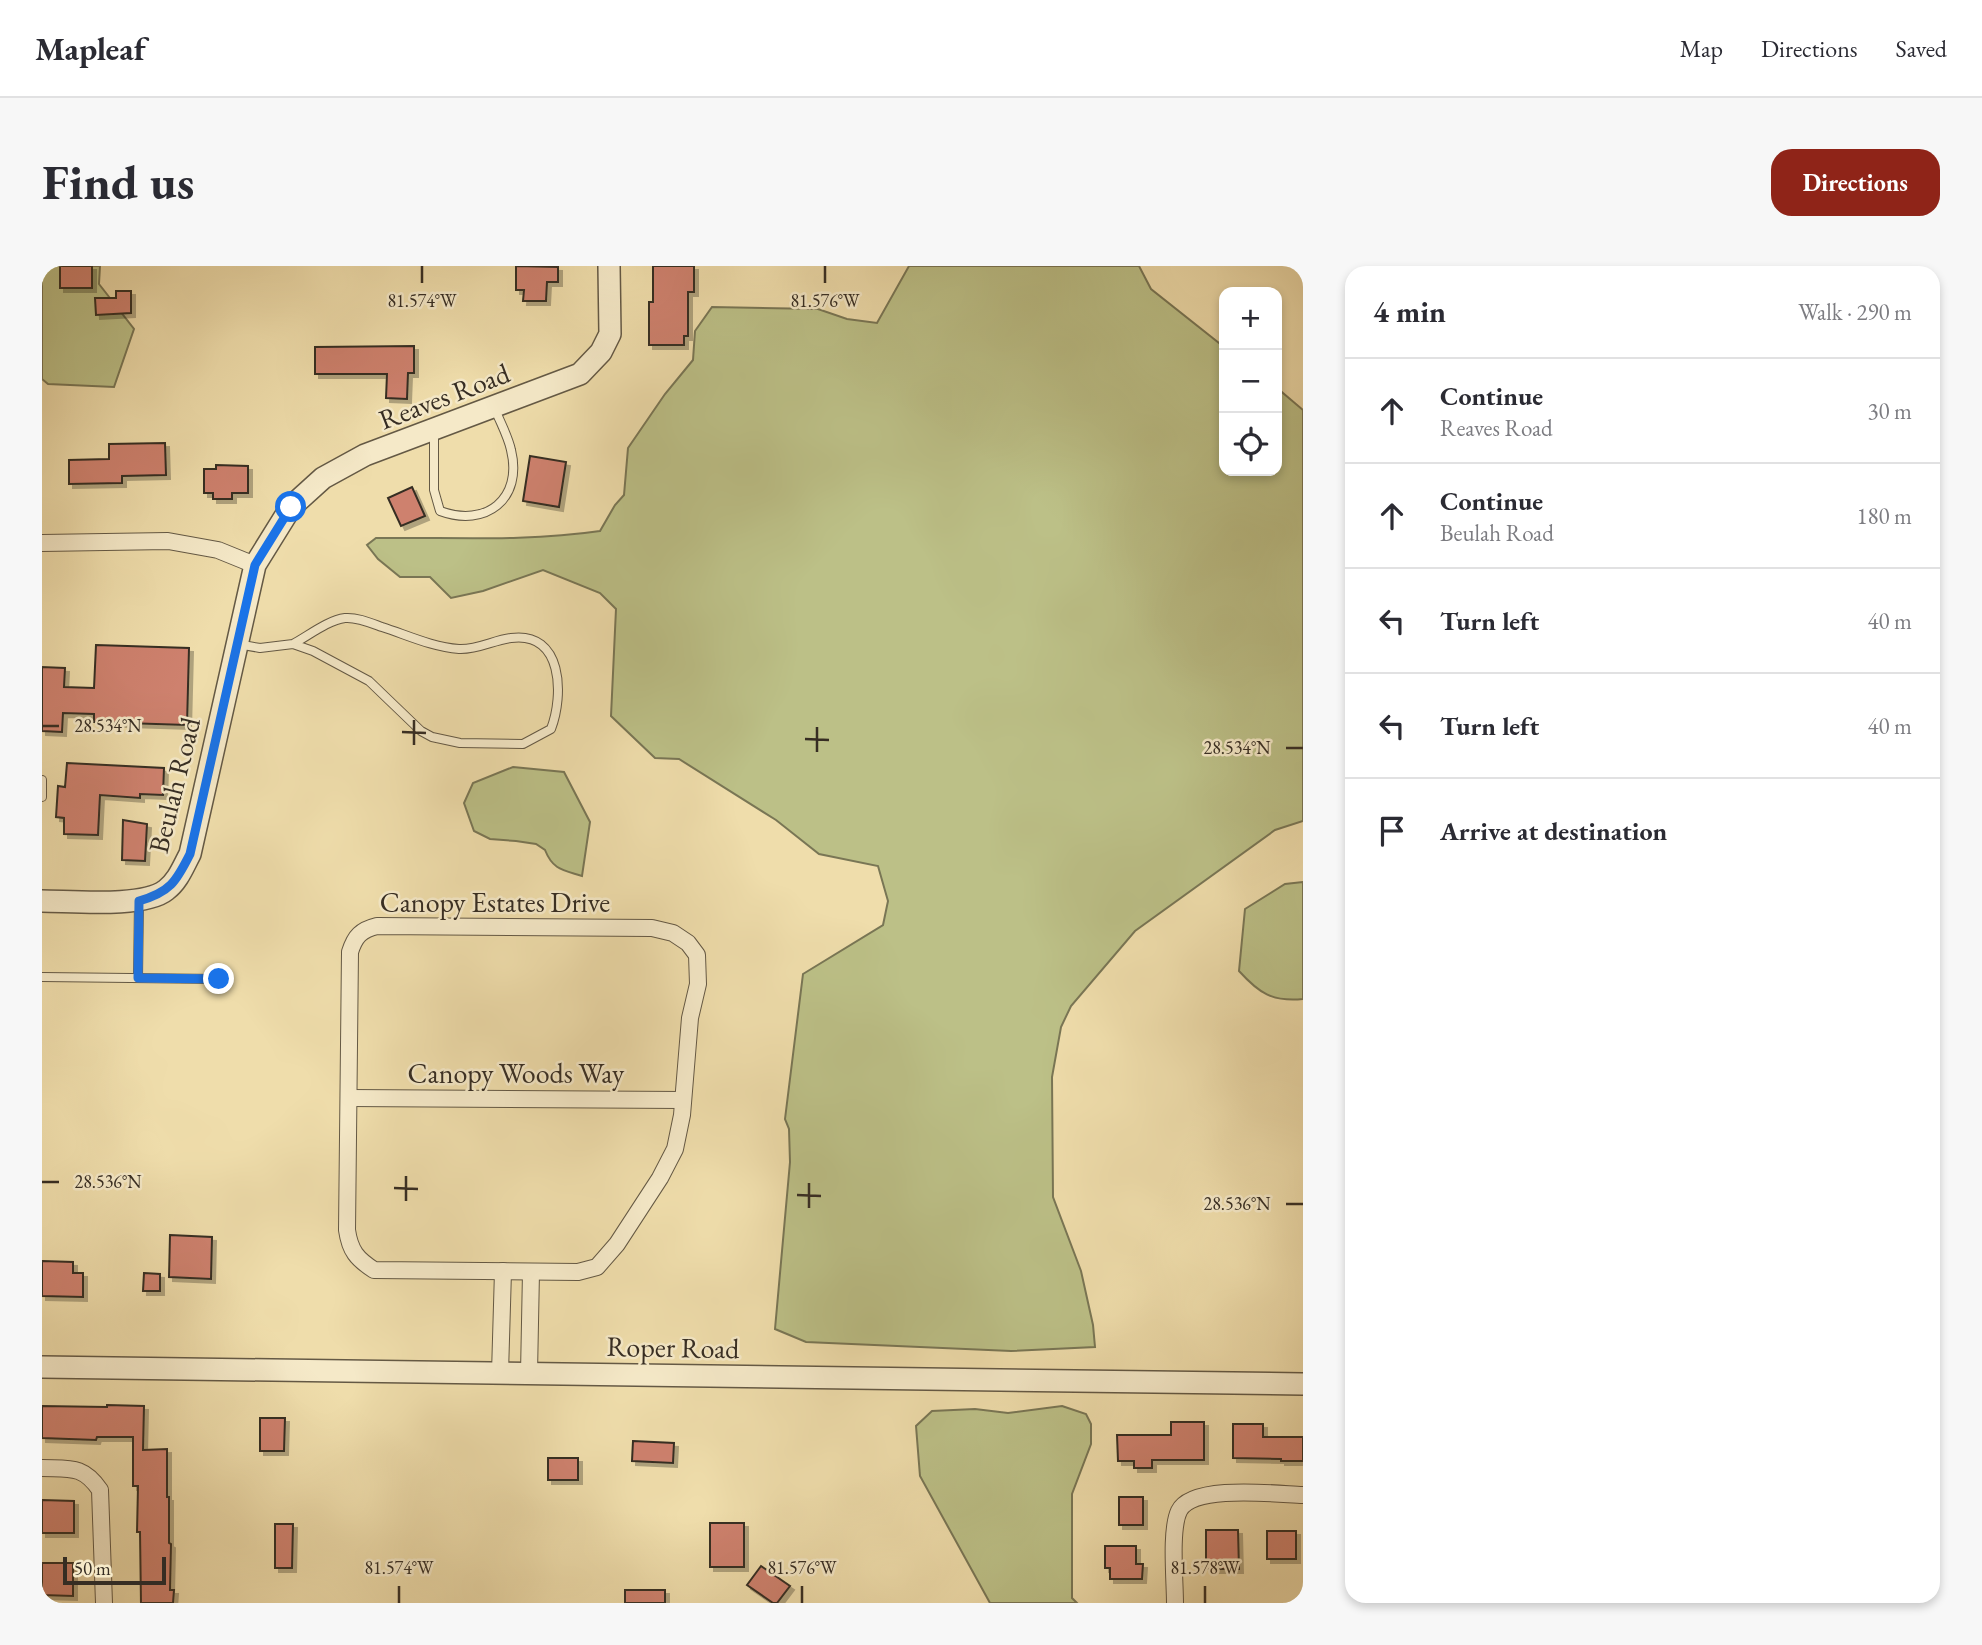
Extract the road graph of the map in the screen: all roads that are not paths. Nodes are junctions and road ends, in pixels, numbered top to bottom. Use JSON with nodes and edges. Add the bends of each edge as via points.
{"nodes":[{"id":1,"x":609,"y":266,"type":"edge"},
{"id":2,"x":494,"y":407,"type":"junction"},
{"id":3,"x":433,"y":430,"type":"junction"},
{"id":4,"x":42,"y":542,"type":"edge"},
{"id":5,"x":255,"y":565,"type":"junction"},
{"id":6,"x":237,"y":644,"type":"junction"},
{"id":7,"x":293,"y":644,"type":"junction"},
{"id":8,"x":42,"y":780,"type":"edge"},
{"id":9,"x":42,"y":797,"type":"edge"},
{"id":10,"x":42,"y":901,"type":"edge"},
{"id":11,"x":139,"y":901,"type":"junction"},
{"id":12,"x":42,"y":977,"type":"edge"},
{"id":13,"x":138,"y":978,"type":"junction"},
{"id":14,"x":219,"y":979,"type":"dead end"},
{"id":15,"x":349,"y":1098,"type":"junction"},
{"id":16,"x":683,"y":1100,"type":"junction"},
{"id":17,"x":503,"y":1271,"type":"junction"},
{"id":18,"x":531,"y":1272,"type":"junction"},
{"id":19,"x":42,"y":1367,"type":"edge"},
{"id":20,"x":500,"y":1373,"type":"junction"},
{"id":21,"x":529,"y":1373,"type":"junction"},
{"id":22,"x":1303,"y":1384,"type":"edge"},
{"id":23,"x":42,"y":1468,"type":"edge"},
{"id":24,"x":1303,"y":1495,"type":"edge"},
{"id":25,"x":104,"y":1603,"type":"edge"},
{"id":26,"x":1175,"y":1603,"type":"edge"}],
"edges":[{"from":1,"to":2,"type":"street","name":"Reaves Road","via":[[610,334],[601,352],[580,374]]},
{"from":2,"to":3,"type":"street","name":"Reaves Road"},
{"from":2,"to":3,"type":"lane","via":[[512,451],[513,479],[507,497],[495,509],[467,516],[440,511],[434,490]]},
{"from":3,"to":5,"type":"street","name":"Reaves Road","via":[[365,455],[323,478],[291,507]]},
{"from":4,"to":5,"type":"street","via":[[168,541],[218,550]]},
{"from":5,"to":6,"type":"street","name":"Beulah Road"},
{"from":6,"to":7,"type":"lane","via":[[260,648]]},
{"from":6,"to":11,"type":"street","name":"Beulah Road","via":[[190,854],[177,880],[164,892]]},
{"from":7,"to":7,"type":"lane","via":[[369,681],[432,737],[460,743],[523,744],[551,729],[557,713],[556,665],[533,639],[512,638],[461,649],[346,618]]},
{"from":8,"to":9,"type":"lane"},
{"from":10,"to":11,"type":"street","name":"Beulah Road"},
{"from":11,"to":13,"type":"lane"},
{"from":12,"to":13,"type":"lane"},
{"from":13,"to":14,"type":"lane"},
{"from":15,"to":16,"type":"street","name":"Canopy Woods Way"},
{"from":15,"to":16,"type":"street","name":"Canopy Estates Drive","via":[[350,952],[355,938],[377,926],[652,928],[673,933],[697,955],[699,968]]},
{"from":15,"to":17,"type":"street","name":"Canopy Estates Drive","via":[[347,1230],[349,1247],[359,1261],[374,1270]]},
{"from":16,"to":18,"type":"street","name":"Canopy Estates Drive","via":[[675,1149],[617,1244],[597,1267],[578,1272]]},
{"from":17,"to":18,"type":"street","name":"Canopy Estates Drive"},
{"from":17,"to":20,"type":"street"},
{"from":18,"to":21,"type":"street"},
{"from":19,"to":20,"type":"street","name":"Roper Road"},
{"from":20,"to":21,"type":"street","name":"Roper Road"},
{"from":21,"to":22,"type":"street","name":"Roper Road"},
{"from":23,"to":25,"type":"street","via":[[71,1469],[90,1476],[100,1490]]},
{"from":24,"to":26,"type":"street","via":[[1191,1498],[1179,1510],[1175,1529]]}]}
